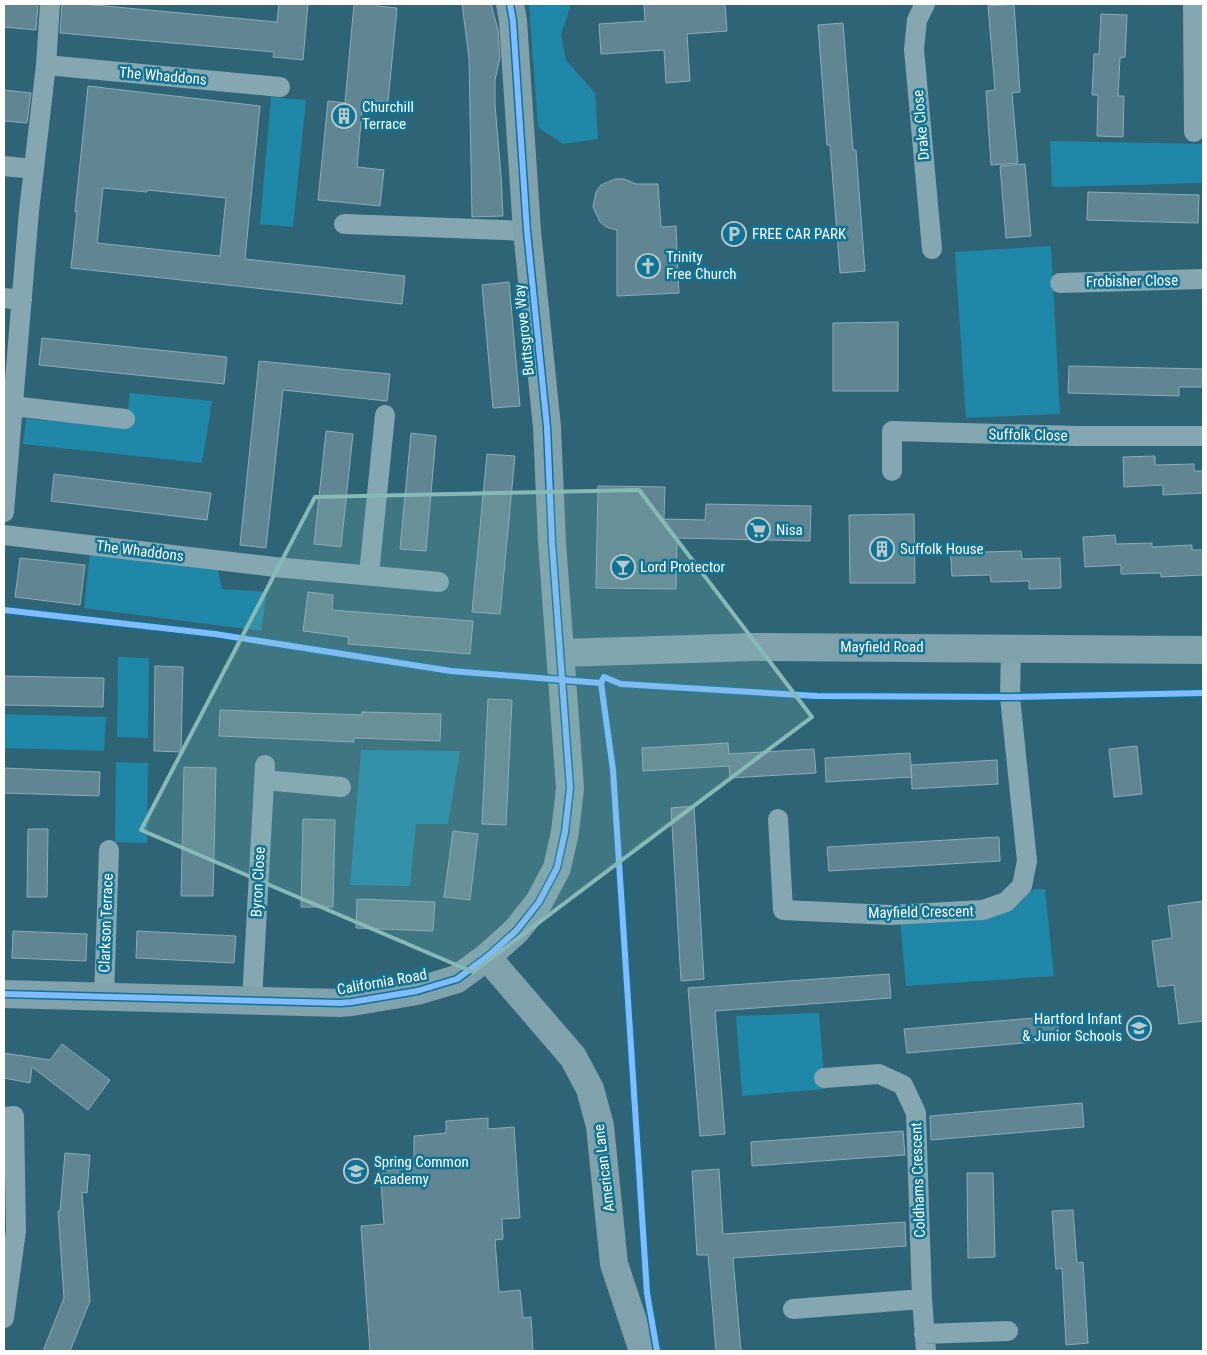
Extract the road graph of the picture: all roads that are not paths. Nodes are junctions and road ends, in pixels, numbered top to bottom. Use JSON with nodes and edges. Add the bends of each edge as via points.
{"nodes":[{"id":1,"x":50,"y":4,"type":"edge"},
{"id":2,"x":510,"y":4,"type":"edge"},
{"id":3,"x":925,"y":4,"type":"edge"},
{"id":4,"x":1193,"y":4,"type":"edge"},
{"id":5,"x":46,"y":65,"type":"junction"},
{"id":6,"x":280,"y":87,"type":"dead end"},
{"id":7,"x":1194,"y":132,"type":"dead end"},
{"id":8,"x":4,"y":166,"type":"edge"},
{"id":9,"x":33,"y":170,"type":"junction"},
{"id":10,"x":344,"y":224,"type":"dead end"},
{"id":11,"x":527,"y":231,"type":"junction"},
{"id":12,"x":932,"y":248,"type":"dead end"},
{"id":13,"x":1203,"y":279,"type":"edge"},
{"id":14,"x":1060,"y":282,"type":"dead end"},
{"id":15,"x":13,"y":299,"type":"edge"},
{"id":16,"x":12,"y":406,"type":"junction"},
{"id":17,"x":385,"y":414,"type":"dead end"},
{"id":18,"x":125,"y":419,"type":"dead end"},
{"id":19,"x":1203,"y":436,"type":"edge"},
{"id":20,"x":892,"y":471,"type":"dead end"},
{"id":21,"x":4,"y":512,"type":"edge"},
{"id":22,"x":4,"y":536,"type":"edge"},
{"id":23,"x":369,"y":574,"type":"junction"},
{"id":24,"x":439,"y":582,"type":"dead end"},
{"id":25,"x":1011,"y":648,"type":"junction"},
{"id":26,"x":1203,"y":650,"type":"edge"},
{"id":27,"x":561,"y":653,"type":"junction"},
{"id":28,"x":341,"y":787,"type":"dead end"},
{"id":29,"x":778,"y":819,"type":"dead end"},
{"id":30,"x":109,"y":850,"type":"dead end"},
{"id":31,"x":487,"y":958,"type":"junction"},
{"id":32,"x":4,"y":994,"type":"edge"},
{"id":33,"x":104,"y":997,"type":"junction"},
{"id":34,"x":252,"y":1000,"type":"junction"},
{"id":35,"x":824,"y":1078,"type":"dead end"},
{"id":36,"x":4,"y":1116,"type":"edge"},
{"id":37,"x":10,"y":1232,"type":"edge"},
{"id":38,"x":922,"y":1299,"type":"junction"},
{"id":39,"x":793,"y":1309,"type":"dead end"},
{"id":40,"x":4,"y":1318,"type":"edge"},
{"id":41,"x":1008,"y":1331,"type":"dead end"},
{"id":42,"x":925,"y":1343,"type":"edge"},
{"id":43,"x":643,"y":1351,"type":"edge"}],
"edges":[{"from":1,"to":5,"type":"street"},
{"from":2,"to":11,"type":"street","name":"Buttsgrove Way"},
{"from":3,"to":12,"type":"street","name":"Drake Close","via":[[917,20],[914,49]]},
{"from":4,"to":7,"type":"street"},
{"from":5,"to":6,"type":"street","name":"The Whaddons"},
{"from":5,"to":9,"type":"street"},
{"from":8,"to":9,"type":"street"},
{"from":9,"to":15,"type":"street"},
{"from":10,"to":11,"type":"street"},
{"from":11,"to":27,"type":"street","name":"Buttsgrove Way","via":[[547,427]]},
{"from":13,"to":14,"type":"street","name":"Frobisher Close"},
{"from":15,"to":16,"type":"street"},
{"from":16,"to":18,"type":"street"},
{"from":16,"to":21,"type":"street"},
{"from":17,"to":23,"type":"street"},
{"from":19,"to":20,"type":"street","name":"Suffolk Close","via":[[892,431]]},
{"from":22,"to":23,"type":"street","name":"The Whaddons","via":[[275,567]]},
{"from":23,"to":24,"type":"street","name":"The Whaddons"},
{"from":25,"to":26,"type":"street","name":"Mayfield Road"},
{"from":25,"to":27,"type":"street","name":"Mayfield Road","via":[[755,646]]},
{"from":25,"to":29,"type":"street","name":"Mayfield Crescent","via":[[1010,697],[1027,861],[1022,886],[1006,902],[983,910],[891,915],[783,910]]},
{"from":27,"to":31,"type":"street","name":"California Road","via":[[570,788],[557,868],[539,902],[516,931]]},
{"from":28,"to":34,"type":"street","name":"Byron Close","via":[[265,772]]},
{"from":30,"to":33,"type":"street","name":"Clarkson Terrace"},
{"from":31,"to":34,"type":"street","name":"California Road","via":[[457,978],[417,991],[346,1003]]},
{"from":31,"to":43,"type":"street","name":"American Lane","via":[[573,1057],[590,1089],[600,1126],[614,1264]]},
{"from":32,"to":33,"type":"street","name":"California Road"},
{"from":33,"to":34,"type":"street","name":"California Road"},
{"from":35,"to":38,"type":"street","name":"Coldhams Crescent","via":[[879,1074],[903,1085],[916,1114]]},
{"from":36,"to":37,"type":"street","via":[[14,1116]]},
{"from":37,"to":40,"type":"street"},
{"from":38,"to":39,"type":"street"},
{"from":38,"to":42,"type":"street","name":"Coldhams Crescent"},
{"from":41,"to":42,"type":"street","name":"Coldhams Crescent"}]}
